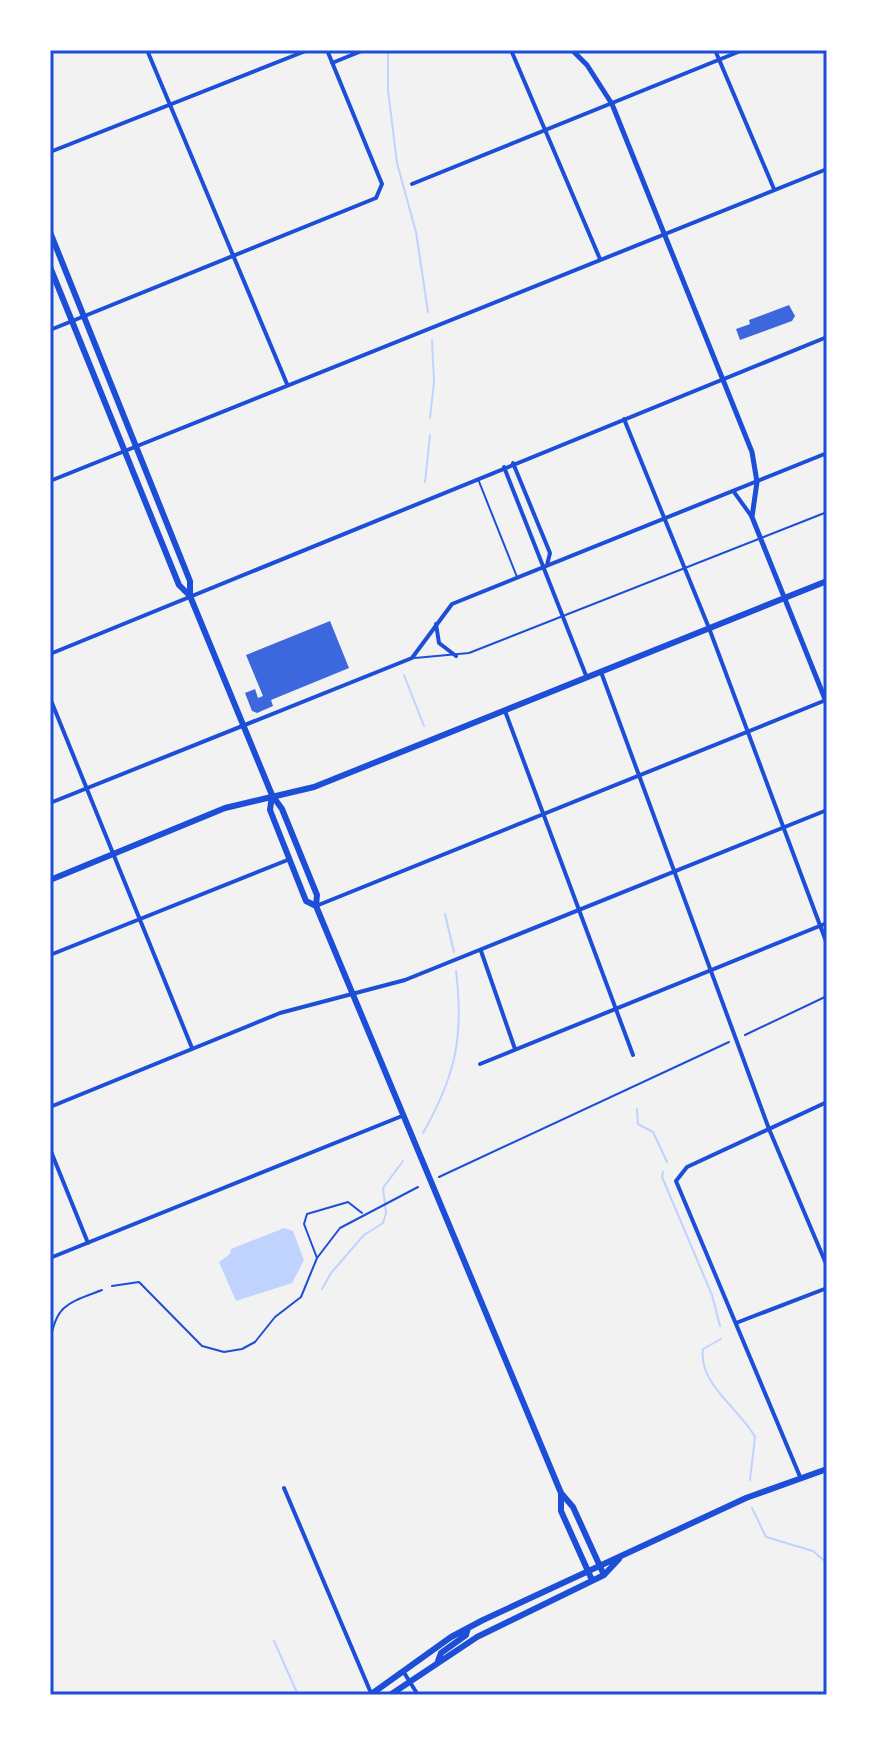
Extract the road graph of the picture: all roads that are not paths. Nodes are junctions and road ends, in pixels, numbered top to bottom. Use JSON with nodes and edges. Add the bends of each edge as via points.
{"nodes":[{"id":1,"x":147,"y":50,"type":"edge"},
{"id":2,"x":308,"y":50,"type":"edge"},
{"id":3,"x":327,"y":50,"type":"edge"},
{"id":4,"x":364,"y":50,"type":"edge"},
{"id":5,"x":511,"y":50,"type":"edge"},
{"id":6,"x":572,"y":50,"type":"edge"},
{"id":7,"x":715,"y":50,"type":"edge"},
{"id":8,"x":743,"y":50,"type":"edge"},
{"id":9,"x":719,"y":60,"type":"junction"},
{"id":10,"x":332,"y":63,"type":"junction"},
{"id":11,"x":170,"y":103,"type":"junction"},
{"id":12,"x":612,"y":104,"type":"junction"},
{"id":13,"x":546,"y":131,"type":"junction"},
{"id":14,"x":50,"y":152,"type":"edge"},
{"id":15,"x":827,"y":169,"type":"edge"},
{"id":16,"x":412,"y":184,"type":"dead end"},
{"id":17,"x":774,"y":189,"type":"junction"},
{"id":18,"x":50,"y":232,"type":"edge"},
{"id":19,"x":665,"y":234,"type":"junction"},
{"id":20,"x":54,"y":249,"type":"edge"},
{"id":21,"x":233,"y":255,"type":"junction"},
{"id":22,"x":600,"y":259,"type":"junction"},
{"id":23,"x":50,"y":267,"type":"edge"},
{"id":24,"x":84,"y":316,"type":"junction"},
{"id":25,"x":72,"y":321,"type":"junction"},
{"id":26,"x":50,"y":330,"type":"edge"},
{"id":27,"x":827,"y":337,"type":"edge"},
{"id":28,"x":722,"y":377,"type":"junction"},
{"id":29,"x":287,"y":384,"type":"junction"},
{"id":30,"x":624,"y":419,"type":"junction"},
{"id":31,"x":131,"y":449,"type":"junction"},
{"id":32,"x":827,"y":453,"type":"edge"},
{"id":33,"x":513,"y":463,"type":"junction"},
{"id":34,"x":504,"y":467,"type":"junction"},
{"id":35,"x":477,"y":478,"type":"junction"},
{"id":36,"x":50,"y":481,"type":"edge"},
{"id":37,"x":757,"y":482,"type":"junction"},
{"id":38,"x":734,"y":492,"type":"junction"},
{"id":39,"x":827,"y":512,"type":"edge"},
{"id":40,"x":752,"y":517,"type":"junction"},
{"id":41,"x":666,"y":520,"type":"junction"},
{"id":42,"x":760,"y":539,"type":"junction"},
{"id":43,"x":546,"y":567,"type":"junction"},
{"id":44,"x":686,"y":570,"type":"junction"},
{"id":45,"x":518,"y":578,"type":"junction"},
{"id":46,"x":827,"y":581,"type":"edge"},
{"id":47,"x":190,"y":596,"type":"junction"},
{"id":48,"x":784,"y":599,"type":"junction"},
{"id":49,"x":565,"y":615,"type":"junction"},
{"id":50,"x":436,"y":623,"type":"junction"},
{"id":51,"x":709,"y":628,"type":"junction"},
{"id":52,"x":50,"y":654,"type":"edge"},
{"id":53,"x":456,"y":656,"type":"junction"},
{"id":54,"x":412,"y":658,"type":"junction"},
{"id":55,"x":601,"y":672,"type":"junction"},
{"id":56,"x":587,"y":678,"type":"junction"},
{"id":57,"x":50,"y":698,"type":"edge"},
{"id":58,"x":826,"y":701,"type":"edge"},
{"id":59,"x":505,"y":711,"type":"junction"},
{"id":60,"x":244,"y":726,"type":"junction"},
{"id":61,"x":748,"y":731,"type":"junction"},
{"id":62,"x":638,"y":776,"type":"junction"},
{"id":63,"x":86,"y":788,"type":"junction"},
{"id":64,"x":272,"y":795,"type":"junction"},
{"id":65,"x":50,"y":803,"type":"edge"},
{"id":66,"x":827,"y":810,"type":"edge"},
{"id":67,"x":543,"y":813,"type":"junction"},
{"id":68,"x":784,"y":827,"type":"junction"},
{"id":69,"x":113,"y":854,"type":"junction"},
{"id":70,"x":290,"y":859,"type":"junction"},
{"id":71,"x":674,"y":873,"type":"junction"},
{"id":72,"x":50,"y":880,"type":"edge"},
{"id":73,"x":316,"y":906,"type":"junction"},
{"id":74,"x":579,"y":911,"type":"junction"},
{"id":75,"x":139,"y":920,"type":"junction"},
{"id":76,"x":827,"y":923,"type":"edge"},
{"id":77,"x":821,"y":926,"type":"junction"},
{"id":78,"x":827,"y":944,"type":"edge"},
{"id":79,"x":481,"y":951,"type":"junction"},
{"id":80,"x":50,"y":955,"type":"edge"},
{"id":81,"x":711,"y":969,"type":"junction"},
{"id":82,"x":353,"y":996,"type":"junction"},
{"id":83,"x":617,"y":1008,"type":"junction"},
{"id":84,"x":192,"y":1048,"type":"junction"},
{"id":85,"x":515,"y":1049,"type":"junction"},
{"id":86,"x":633,"y":1055,"type":"dead end"},
{"id":87,"x":480,"y":1064,"type":"dead end"},
{"id":88,"x":827,"y":1102,"type":"edge"},
{"id":89,"x":50,"y":1107,"type":"edge"},
{"id":90,"x":402,"y":1116,"type":"junction"},
{"id":91,"x":769,"y":1129,"type":"junction"},
{"id":92,"x":50,"y":1149,"type":"edge"},
{"id":93,"x":88,"y":1243,"type":"junction"},
{"id":94,"x":50,"y":1258,"type":"edge"},
{"id":95,"x":827,"y":1266,"type":"edge"},
{"id":96,"x":827,"y":1288,"type":"edge"},
{"id":97,"x":736,"y":1323,"type":"junction"},
{"id":98,"x":827,"y":1469,"type":"edge"},
{"id":99,"x":801,"y":1479,"type":"junction"},
{"id":100,"x":284,"y":1488,"type":"dead end"},
{"id":101,"x":561,"y":1493,"type":"junction"},
{"id":102,"x":619,"y":1559,"type":"junction"},
{"id":103,"x":599,"y":1564,"type":"junction"},
{"id":104,"x":587,"y":1570,"type":"junction"},
{"id":105,"x":604,"y":1575,"type":"junction"},
{"id":106,"x":592,"y":1580,"type":"junction"},
{"id":107,"x":468,"y":1628,"type":"junction"},
{"id":108,"x":438,"y":1661,"type":"junction"},
{"id":109,"x":403,"y":1671,"type":"junction"},
{"id":110,"x":410,"y":1680,"type":"junction"},
{"id":111,"x":372,"y":1695,"type":"edge"},
{"id":112,"x":390,"y":1695,"type":"edge"},
{"id":113,"x":418,"y":1695,"type":"edge"}],
"edges":[{"from":1,"to":11,"type":"street"},
{"from":2,"to":11,"type":"street"},
{"from":3,"to":10,"type":"street"},
{"from":4,"to":10,"type":"street"},
{"from":5,"to":13,"type":"street"},
{"from":6,"to":12,"type":"street"},
{"from":7,"to":9,"type":"street"},
{"from":8,"to":9,"type":"street"},
{"from":9,"to":12,"type":"street"},
{"from":9,"to":17,"type":"street"},
{"from":10,"to":21,"type":"street","via":[[382,184],[376,198]]},
{"from":11,"to":14,"type":"street"},
{"from":11,"to":21,"type":"street"},
{"from":12,"to":13,"type":"street"},
{"from":12,"to":19,"type":"street"},
{"from":13,"to":16,"type":"street"},
{"from":13,"to":22,"type":"street"},
{"from":15,"to":17,"type":"street"},
{"from":17,"to":19,"type":"street"},
{"from":18,"to":20,"type":"main road"},
{"from":19,"to":22,"type":"street"},
{"from":19,"to":28,"type":"street"},
{"from":20,"to":24,"type":"main road"},
{"from":21,"to":24,"type":"street"},
{"from":21,"to":29,"type":"street"},
{"from":22,"to":29,"type":"street"},
{"from":23,"to":25,"type":"main road"},
{"from":24,"to":25,"type":"street"},
{"from":24,"to":31,"type":"main road"},
{"from":25,"to":26,"type":"street"},
{"from":25,"to":31,"type":"main road"},
{"from":27,"to":28,"type":"street"},
{"from":28,"to":30,"type":"street"},
{"from":28,"to":37,"type":"street","via":[[752,452]]},
{"from":29,"to":31,"type":"street"},
{"from":30,"to":33,"type":"street"},
{"from":30,"to":41,"type":"street"},
{"from":31,"to":36,"type":"street"},
{"from":31,"to":47,"type":"main road","via":[[190,581]]},
{"from":31,"to":47,"type":"main road","via":[[179,585]]},
{"from":32,"to":37,"type":"street"},
{"from":33,"to":34,"type":"street"},
{"from":33,"to":43,"type":"street","via":[[550,553]]},
{"from":34,"to":35,"type":"street"},
{"from":34,"to":43,"type":"street"},
{"from":35,"to":45,"type":"lane"},
{"from":35,"to":47,"type":"street"},
{"from":37,"to":38,"type":"street"},
{"from":37,"to":40,"type":"street"},
{"from":38,"to":40,"type":"street"},
{"from":38,"to":41,"type":"street"},
{"from":39,"to":42,"type":"lane"},
{"from":40,"to":42,"type":"street"},
{"from":41,"to":43,"type":"street"},
{"from":41,"to":44,"type":"street"},
{"from":42,"to":44,"type":"lane"},
{"from":42,"to":48,"type":"street"},
{"from":43,"to":45,"type":"street"},
{"from":43,"to":49,"type":"street"},
{"from":44,"to":49,"type":"lane"},
{"from":44,"to":51,"type":"street"},
{"from":45,"to":50,"type":"street","via":[[452,604]]},
{"from":46,"to":48,"type":"main road"},
{"from":47,"to":52,"type":"street"},
{"from":47,"to":60,"type":"main road"},
{"from":48,"to":51,"type":"main road"},
{"from":48,"to":58,"type":"street"},
{"from":49,"to":53,"type":"lane"},
{"from":49,"to":56,"type":"street"},
{"from":50,"to":53,"type":"street","via":[[439,643]]},
{"from":50,"to":54,"type":"street"},
{"from":51,"to":55,"type":"main road"},
{"from":51,"to":61,"type":"street"},
{"from":53,"to":54,"type":"lane"},
{"from":54,"to":60,"type":"street"},
{"from":55,"to":56,"type":"main road"},
{"from":55,"to":62,"type":"street"},
{"from":56,"to":59,"type":"main road"},
{"from":57,"to":63,"type":"street"},
{"from":58,"to":61,"type":"street"},
{"from":59,"to":64,"type":"main road","via":[[314,787]]},
{"from":59,"to":67,"type":"street"},
{"from":60,"to":63,"type":"street"},
{"from":60,"to":64,"type":"main road"},
{"from":61,"to":62,"type":"street"},
{"from":61,"to":68,"type":"street"},
{"from":62,"to":67,"type":"street"},
{"from":62,"to":71,"type":"street"},
{"from":63,"to":65,"type":"street"},
{"from":63,"to":69,"type":"street"},
{"from":64,"to":69,"type":"main road","via":[[225,808]]},
{"from":64,"to":70,"type":"main road","via":[[270,810]]},
{"from":64,"to":73,"type":"main road","via":[[317,895]]},
{"from":66,"to":68,"type":"street"},
{"from":67,"to":73,"type":"street"},
{"from":67,"to":74,"type":"street"},
{"from":68,"to":71,"type":"street"},
{"from":68,"to":77,"type":"street"},
{"from":69,"to":72,"type":"main road"},
{"from":69,"to":75,"type":"street"},
{"from":70,"to":73,"type":"main road","via":[[306,901]]},
{"from":70,"to":75,"type":"street"},
{"from":71,"to":74,"type":"street"},
{"from":71,"to":81,"type":"street"},
{"from":73,"to":82,"type":"main road"},
{"from":74,"to":79,"type":"street"},
{"from":74,"to":83,"type":"street"},
{"from":75,"to":80,"type":"street"},
{"from":75,"to":84,"type":"street"},
{"from":76,"to":77,"type":"street"},
{"from":77,"to":78,"type":"street"},
{"from":77,"to":81,"type":"street"},
{"from":79,"to":82,"type":"street"},
{"from":79,"to":85,"type":"street"},
{"from":81,"to":83,"type":"street"},
{"from":81,"to":91,"type":"street"},
{"from":82,"to":84,"type":"street","via":[[280,1013]]},
{"from":82,"to":90,"type":"main road"},
{"from":83,"to":85,"type":"street"},
{"from":83,"to":86,"type":"street"},
{"from":84,"to":89,"type":"street"},
{"from":85,"to":87,"type":"street"},
{"from":88,"to":91,"type":"street"},
{"from":90,"to":93,"type":"street"},
{"from":90,"to":101,"type":"main road"},
{"from":91,"to":95,"type":"street"},
{"from":91,"to":97,"type":"street","via":[[687,1167],[676,1181]]},
{"from":92,"to":93,"type":"street"},
{"from":93,"to":94,"type":"street"},
{"from":96,"to":97,"type":"street"},
{"from":97,"to":99,"type":"street"},
{"from":98,"to":99,"type":"main road"},
{"from":99,"to":102,"type":"main road","via":[[746,1498]]},
{"from":100,"to":111,"type":"street"},
{"from":101,"to":103,"type":"main road"},
{"from":101,"to":104,"type":"main road","via":[[561,1511]]},
{"from":102,"to":103,"type":"main road"},
{"from":102,"to":105,"type":"main road"},
{"from":103,"to":104,"type":"main road"},
{"from":103,"to":105,"type":"main road"},
{"from":104,"to":106,"type":"main road"},
{"from":104,"to":107,"type":"main road"},
{"from":105,"to":106,"type":"main road"},
{"from":106,"to":108,"type":"main road"},
{"from":107,"to":108,"type":"main road"},
{"from":107,"to":109,"type":"main road"},
{"from":108,"to":110,"type":"main road"},
{"from":109,"to":110,"type":"street"},
{"from":109,"to":111,"type":"main road"},
{"from":110,"to":112,"type":"main road"},
{"from":110,"to":113,"type":"street"}]}
